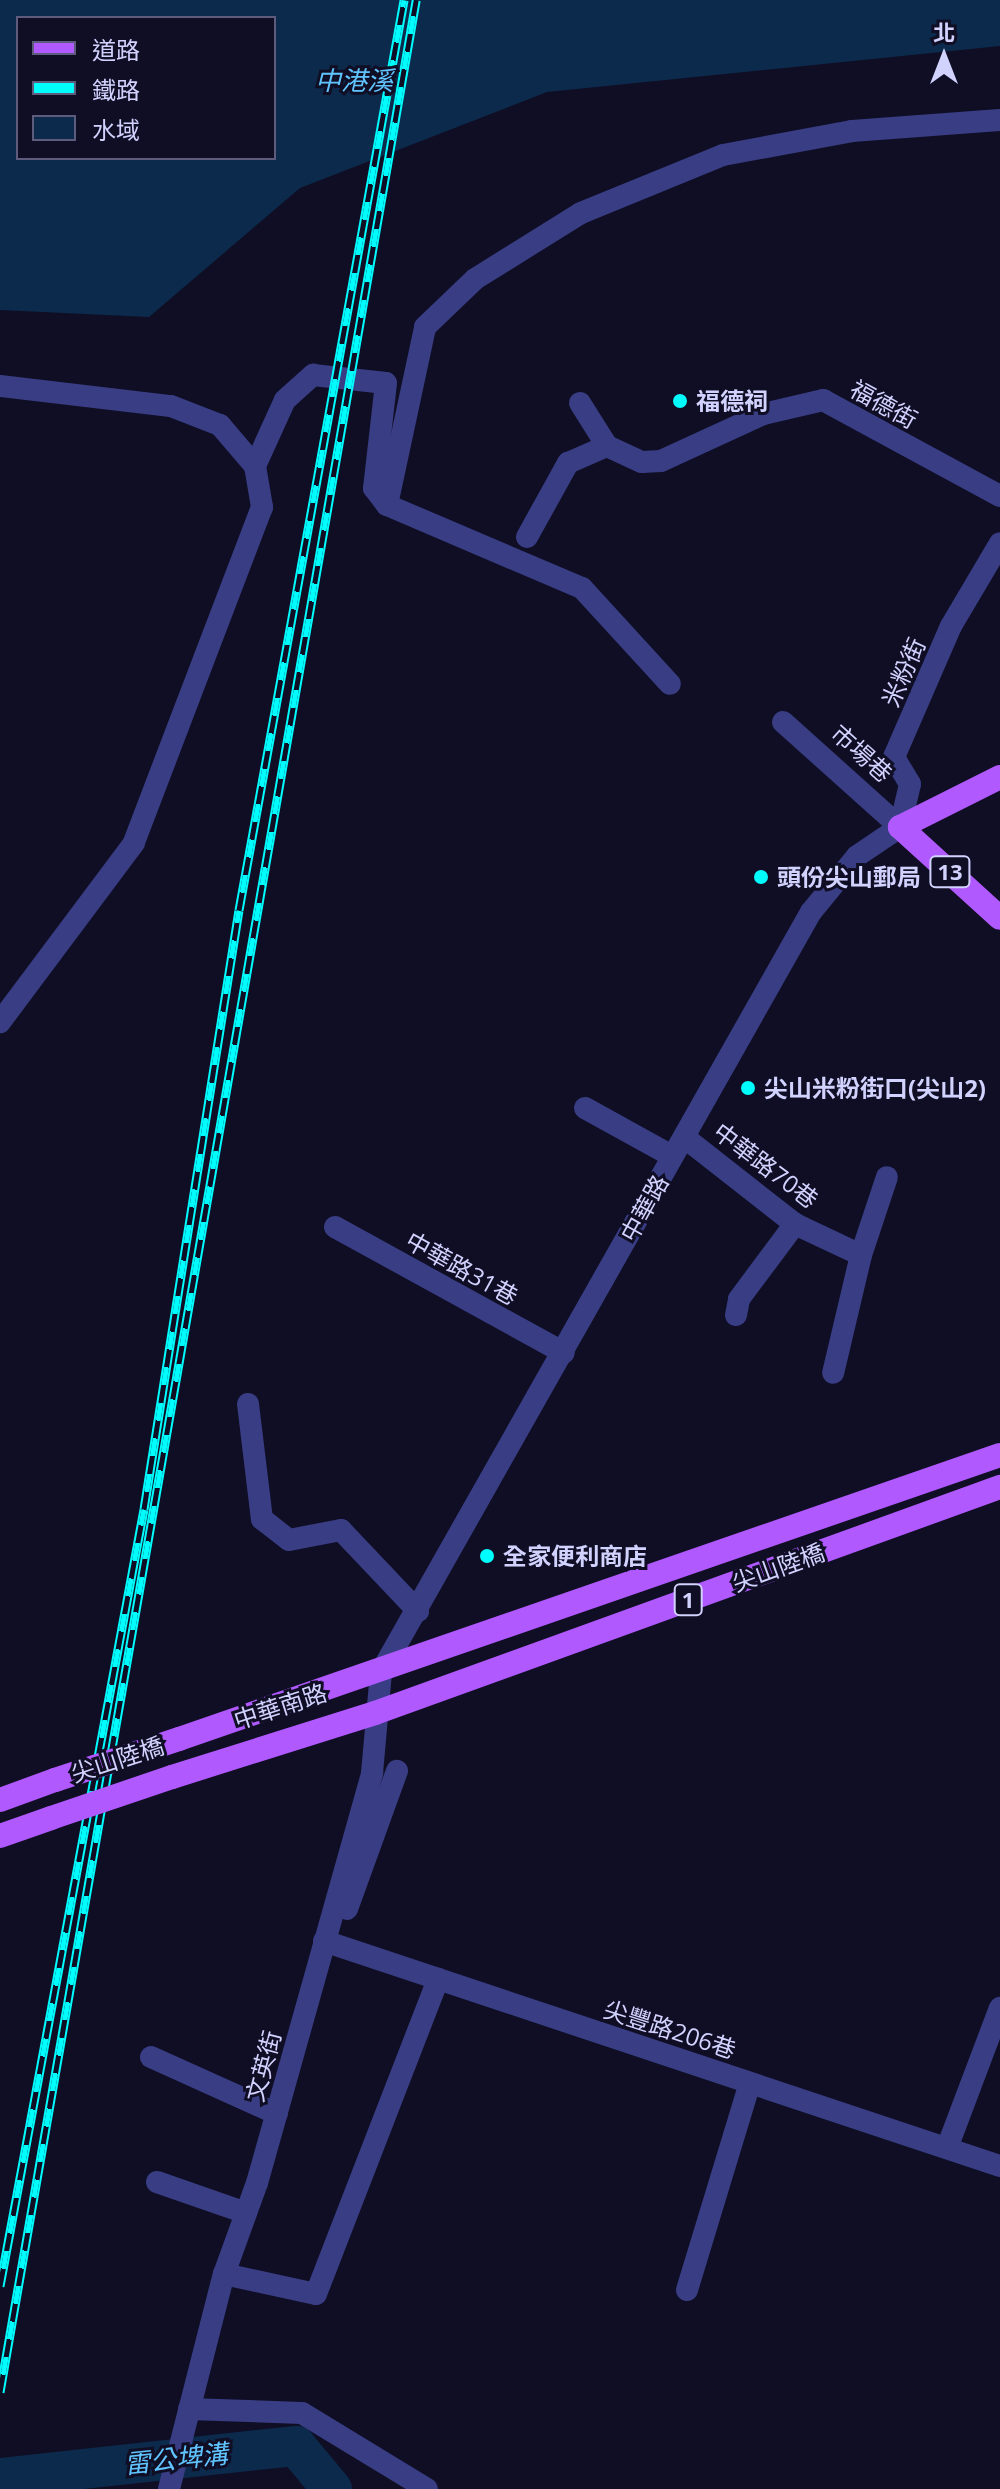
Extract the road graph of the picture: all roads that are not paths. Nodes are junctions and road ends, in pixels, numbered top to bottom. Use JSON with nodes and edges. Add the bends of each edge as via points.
{"nodes":[{"id":1,"x":1000,"y":120,"type":"edge"},
{"id":2,"x":0,"y":386,"type":"edge"},
{"id":3,"x":580,"y":403,"type":"dead end"},
{"id":4,"x":607,"y":446,"type":"junction"},
{"id":5,"x":255,"y":466,"type":"junction"},
{"id":6,"x":1000,"y":496,"type":"edge"},
{"id":7,"x":387,"y":505,"type":"junction"},
{"id":8,"x":527,"y":537,"type":"dead end"},
{"id":9,"x":1000,"y":543,"type":"edge"},
{"id":10,"x":670,"y":684,"type":"dead end"},
{"id":11,"x":783,"y":722,"type":"dead end"},
{"id":12,"x":1000,"y":777,"type":"edge"},
{"id":13,"x":900,"y":827,"type":"junction"},
{"id":14,"x":1000,"y":918,"type":"edge"},
{"id":15,"x":0,"y":1022,"type":"edge"},
{"id":16,"x":585,"y":1108,"type":"dead end"},
{"id":17,"x":684,"y":1137,"type":"junction"},
{"id":18,"x":672,"y":1156,"type":"junction"},
{"id":19,"x":887,"y":1177,"type":"dead end"},
{"id":20,"x":795,"y":1224,"type":"junction"},
{"id":21,"x":335,"y":1227,"type":"dead end"},
{"id":22,"x":861,"y":1255,"type":"junction"},
{"id":23,"x":736,"y":1315,"type":"dead end"},
{"id":24,"x":564,"y":1353,"type":"junction"},
{"id":25,"x":833,"y":1373,"type":"dead end"},
{"id":26,"x":248,"y":1404,"type":"dead end"},
{"id":27,"x":1000,"y":1455,"type":"edge"},
{"id":28,"x":1000,"y":1487,"type":"edge"},
{"id":29,"x":418,"y":1611,"type":"junction"},
{"id":30,"x":381,"y":1672,"type":"junction"},
{"id":31,"x":375,"y":1713,"type":"junction"},
{"id":32,"x":179,"y":1739,"type":"joint"},
{"id":33,"x":397,"y":1771,"type":"dead end"},
{"id":34,"x":172,"y":1777,"type":"joint"},
{"id":35,"x":0,"y":1800,"type":"edge"},
{"id":36,"x":0,"y":1836,"type":"edge"},
{"id":37,"x":324,"y":1941,"type":"junction"},
{"id":38,"x":438,"y":1979,"type":"junction"},
{"id":39,"x":1000,"y":2008,"type":"edge"},
{"id":40,"x":151,"y":2057,"type":"dead end"},
{"id":41,"x":750,"y":2083,"type":"junction"},
{"id":42,"x":277,"y":2114,"type":"junction"},
{"id":43,"x":947,"y":2148,"type":"junction"},
{"id":44,"x":1000,"y":2166,"type":"edge"},
{"id":45,"x":157,"y":2182,"type":"dead end"},
{"id":46,"x":246,"y":2213,"type":"junction"},
{"id":47,"x":224,"y":2274,"type":"junction"},
{"id":48,"x":687,"y":2290,"type":"dead end"},
{"id":49,"x":185,"y":2419,"type":"junction"},
{"id":50,"x":169,"y":2488,"type":"edge"},
{"id":51,"x":427,"y":2489,"type":"edge"}],
"edges":[{"from":1,"to":7,"type":"street","via":[[852,131],[723,155],[581,213],[475,279],[425,327]]},
{"from":2,"to":5,"type":"street","via":[[171,406],[220,425]]},
{"from":3,"to":4,"type":"street"},
{"from":4,"to":6,"type":"street","name":"福德街","via":[[642,462],[661,461],[763,414],[823,400]]},
{"from":4,"to":8,"type":"street","via":[[568,463]]},
{"from":5,"to":7,"type":"street","via":[[285,400],[313,375],[386,383],[374,488]]},
{"from":5,"to":15,"type":"street","via":[[262,507],[245,560],[134,843]]},
{"from":7,"to":10,"type":"street","via":[[582,588]]},
{"from":9,"to":13,"type":"street","name":"米粉街","via":[[951,626],[894,757],[910,784]]},
{"from":11,"to":13,"type":"street","name":"市場巷"},
{"from":12,"to":13,"type":"main road","name":"中華路"},
{"from":13,"to":14,"type":"main road","number":"13"},
{"from":13,"to":17,"type":"street","name":"中華路","via":[[857,856],[811,912]]},
{"from":16,"to":18,"type":"street"},
{"from":17,"to":18,"type":"street","name":"中華路"},
{"from":17,"to":20,"type":"street","name":"中華路70巷"},
{"from":18,"to":24,"type":"street","name":"中華路"},
{"from":19,"to":22,"type":"street"},
{"from":20,"to":22,"type":"street","name":"中華路70巷"},
{"from":20,"to":23,"type":"street","via":[[739,1299]]},
{"from":21,"to":24,"type":"street","name":"中華路31巷"},
{"from":22,"to":25,"type":"street"},
{"from":24,"to":29,"type":"street","name":"中華路"},
{"from":26,"to":29,"type":"street","via":[[262,1519],[289,1540],[341,1530]]},
{"from":27,"to":30,"type":"main road","name":"尖山陸橋","number":"1"},
{"from":28,"to":31,"type":"main road","name":"尖山陸橋","number":"1"},
{"from":29,"to":30,"type":"street","name":"中華路"},
{"from":30,"to":31,"type":"street","name":"中華路"},
{"from":30,"to":32,"type":"main road","name":"中華南路","number":"1"},
{"from":31,"to":34,"type":"main road","name":"中華南路","number":"1"},
{"from":31,"to":37,"type":"street","name":"文英街","via":[[372,1773]]},
{"from":32,"to":35,"type":"main road","name":"尖山陸橋","number":"1","bridge":true},
{"from":33,"to":37,"type":"street","via":[[339,1930]]},
{"from":34,"to":36,"type":"main road","name":"尖山陸橋","number":"1","bridge":true},
{"from":37,"to":38,"type":"street","name":"尖豐路206巷"},
{"from":37,"to":42,"type":"street","name":"文英街"},
{"from":38,"to":41,"type":"street","name":"尖豐路206巷"},
{"from":38,"to":47,"type":"street","via":[[316,2294]]},
{"from":39,"to":43,"type":"street"},
{"from":40,"to":42,"type":"street"},
{"from":41,"to":43,"type":"street","name":"尖豐路206巷"},
{"from":41,"to":48,"type":"street"},
{"from":42,"to":46,"type":"street","name":"文英街"},
{"from":43,"to":44,"type":"street","name":"尖豐路206巷"},
{"from":45,"to":46,"type":"street"},
{"from":46,"to":47,"type":"street","name":"文英街"},
{"from":47,"to":49,"type":"street","name":"文英街"},
{"from":49,"to":50,"type":"street","name":"文英街"},
{"from":49,"to":51,"type":"street","via":[[302,2413]]}]}
